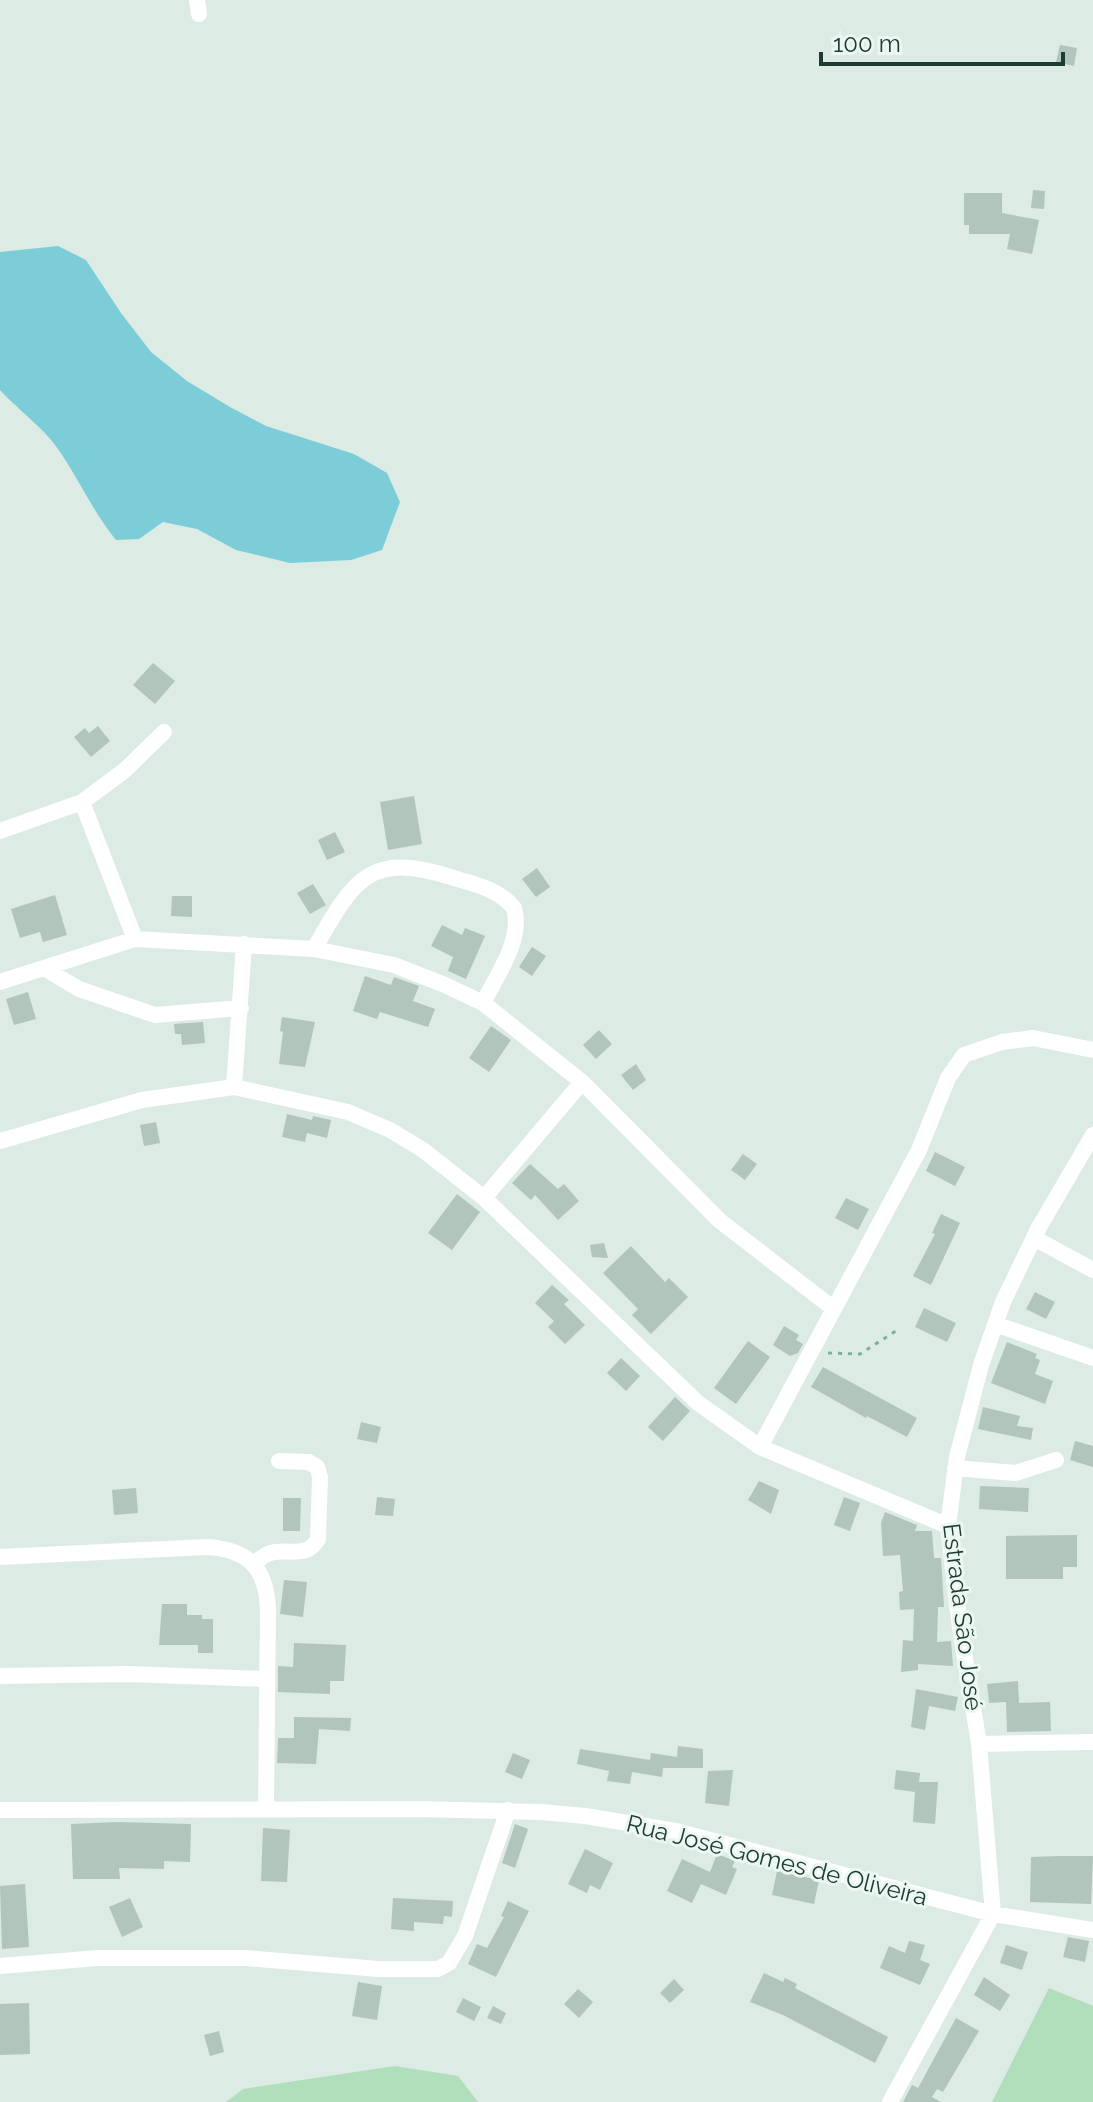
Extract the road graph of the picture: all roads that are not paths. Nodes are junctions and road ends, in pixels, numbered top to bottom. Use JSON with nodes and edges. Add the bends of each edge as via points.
{"nodes":[{"id":1,"x":164,"y":732,"type":"dead end"},
{"id":2,"x":82,"y":802,"type":"junction"},
{"id":3,"x":0,"y":831,"type":"edge"},
{"id":4,"x":135,"y":939,"type":"junction"},
{"id":5,"x":244,"y":944,"type":"junction"},
{"id":6,"x":314,"y":949,"type":"junction"},
{"id":7,"x":44,"y":968,"type":"junction"},
{"id":8,"x":0,"y":982,"type":"edge"},
{"id":9,"x":483,"y":1003,"type":"junction"},
{"id":10,"x":241,"y":1008,"type":"junction"},
{"id":11,"x":1093,"y":1050,"type":"edge"},
{"id":12,"x":582,"y":1082,"type":"junction"},
{"id":13,"x":234,"y":1087,"type":"junction"},
{"id":14,"x":1093,"y":1135,"type":"edge"},
{"id":15,"x":0,"y":1141,"type":"edge"},
{"id":16,"x":484,"y":1198,"type":"junction"},
{"id":17,"x":1034,"y":1238,"type":"junction"},
{"id":18,"x":1093,"y":1270,"type":"edge"},
{"id":19,"x":834,"y":1309,"type":"junction"},
{"id":20,"x":995,"y":1324,"type":"junction"},
{"id":21,"x":1093,"y":1358,"type":"edge"},
{"id":22,"x":760,"y":1447,"type":"junction"},
{"id":23,"x":1056,"y":1460,"type":"dead end"},
{"id":24,"x":279,"y":1461,"type":"dead end"},
{"id":25,"x":955,"y":1468,"type":"junction"},
{"id":26,"x":948,"y":1526,"type":"junction"},
{"id":27,"x":0,"y":1557,"type":"edge"},
{"id":28,"x":253,"y":1564,"type":"junction"},
{"id":29,"x":0,"y":1676,"type":"edge"},
{"id":30,"x":266,"y":1679,"type":"junction"},
{"id":31,"x":1093,"y":1742,"type":"edge"},
{"id":32,"x":979,"y":1744,"type":"junction"},
{"id":33,"x":266,"y":1808,"type":"junction"},
{"id":34,"x":0,"y":1810,"type":"edge"},
{"id":35,"x":508,"y":1810,"type":"junction"},
{"id":36,"x":993,"y":1914,"type":"junction"},
{"id":37,"x":1093,"y":1930,"type":"edge"},
{"id":38,"x":0,"y":1966,"type":"edge"},
{"id":39,"x":890,"y":2102,"type":"edge"}],
"edges":[{"from":1,"to":2,"type":"street"},
{"from":2,"to":3,"type":"street"},
{"from":2,"to":4,"type":"street"},
{"from":4,"to":5,"type":"street"},
{"from":4,"to":7,"type":"street"},
{"from":5,"to":6,"type":"street"},
{"from":5,"to":10,"type":"street"},
{"from":6,"to":9,"type":"street","via":[[394,965]]},
{"from":6,"to":9,"type":"street","via":[[353,886],[379,870],[411,866],[490,889],[514,908],[517,923]]},
{"from":7,"to":8,"type":"street"},
{"from":7,"to":10,"type":"street","via":[[79,989],[155,1015]]},
{"from":9,"to":12,"type":"street"},
{"from":10,"to":13,"type":"street"},
{"from":11,"to":19,"type":"street","via":[[1033,1038],[964,1055]]},
{"from":12,"to":16,"type":"street"},
{"from":12,"to":19,"type":"street","via":[[720,1221]]},
{"from":13,"to":15,"type":"street","via":[[142,1100]]},
{"from":13,"to":16,"type":"street","via":[[348,1112],[390,1130]]},
{"from":14,"to":17,"type":"street","name":"Estrada São José"},
{"from":16,"to":22,"type":"street","via":[[698,1403]]},
{"from":17,"to":18,"type":"street"},
{"from":17,"to":20,"type":"street","name":"Estrada São José"},
{"from":19,"to":22,"type":"street"},
{"from":20,"to":21,"type":"street"},
{"from":20,"to":25,"type":"street","name":"Estrada São José"},
{"from":22,"to":26,"type":"street"},
{"from":23,"to":25,"type":"street","via":[[1016,1473]]},
{"from":24,"to":28,"type":"street","via":[[317,1467],[318,1539],[313,1548],[269,1553]]},
{"from":25,"to":26,"type":"street","name":"Estrada São José"},
{"from":26,"to":32,"type":"street","name":"Estrada São José"},
{"from":27,"to":28,"type":"street","via":[[206,1547],[235,1551]]},
{"from":28,"to":30,"type":"street","via":[[267,1591]]},
{"from":29,"to":30,"type":"street"},
{"from":30,"to":33,"type":"street"},
{"from":31,"to":32,"type":"street"},
{"from":32,"to":36,"type":"street","name":"Estrada São José"},
{"from":33,"to":34,"type":"street","name":"Rua José Gomes de Oliveira"},
{"from":33,"to":35,"type":"street","name":"Rua José Gomes de Oliveira"},
{"from":35,"to":36,"type":"street","name":"Rua José Gomes de Oliveira","via":[[676,1831]]},
{"from":35,"to":38,"type":"street","via":[[465,1936],[449,1963],[438,1969],[245,1958],[98,1958]]},
{"from":36,"to":37,"type":"street","name":"Rua José Gomes de Oliveira"},
{"from":36,"to":39,"type":"street"}]}
